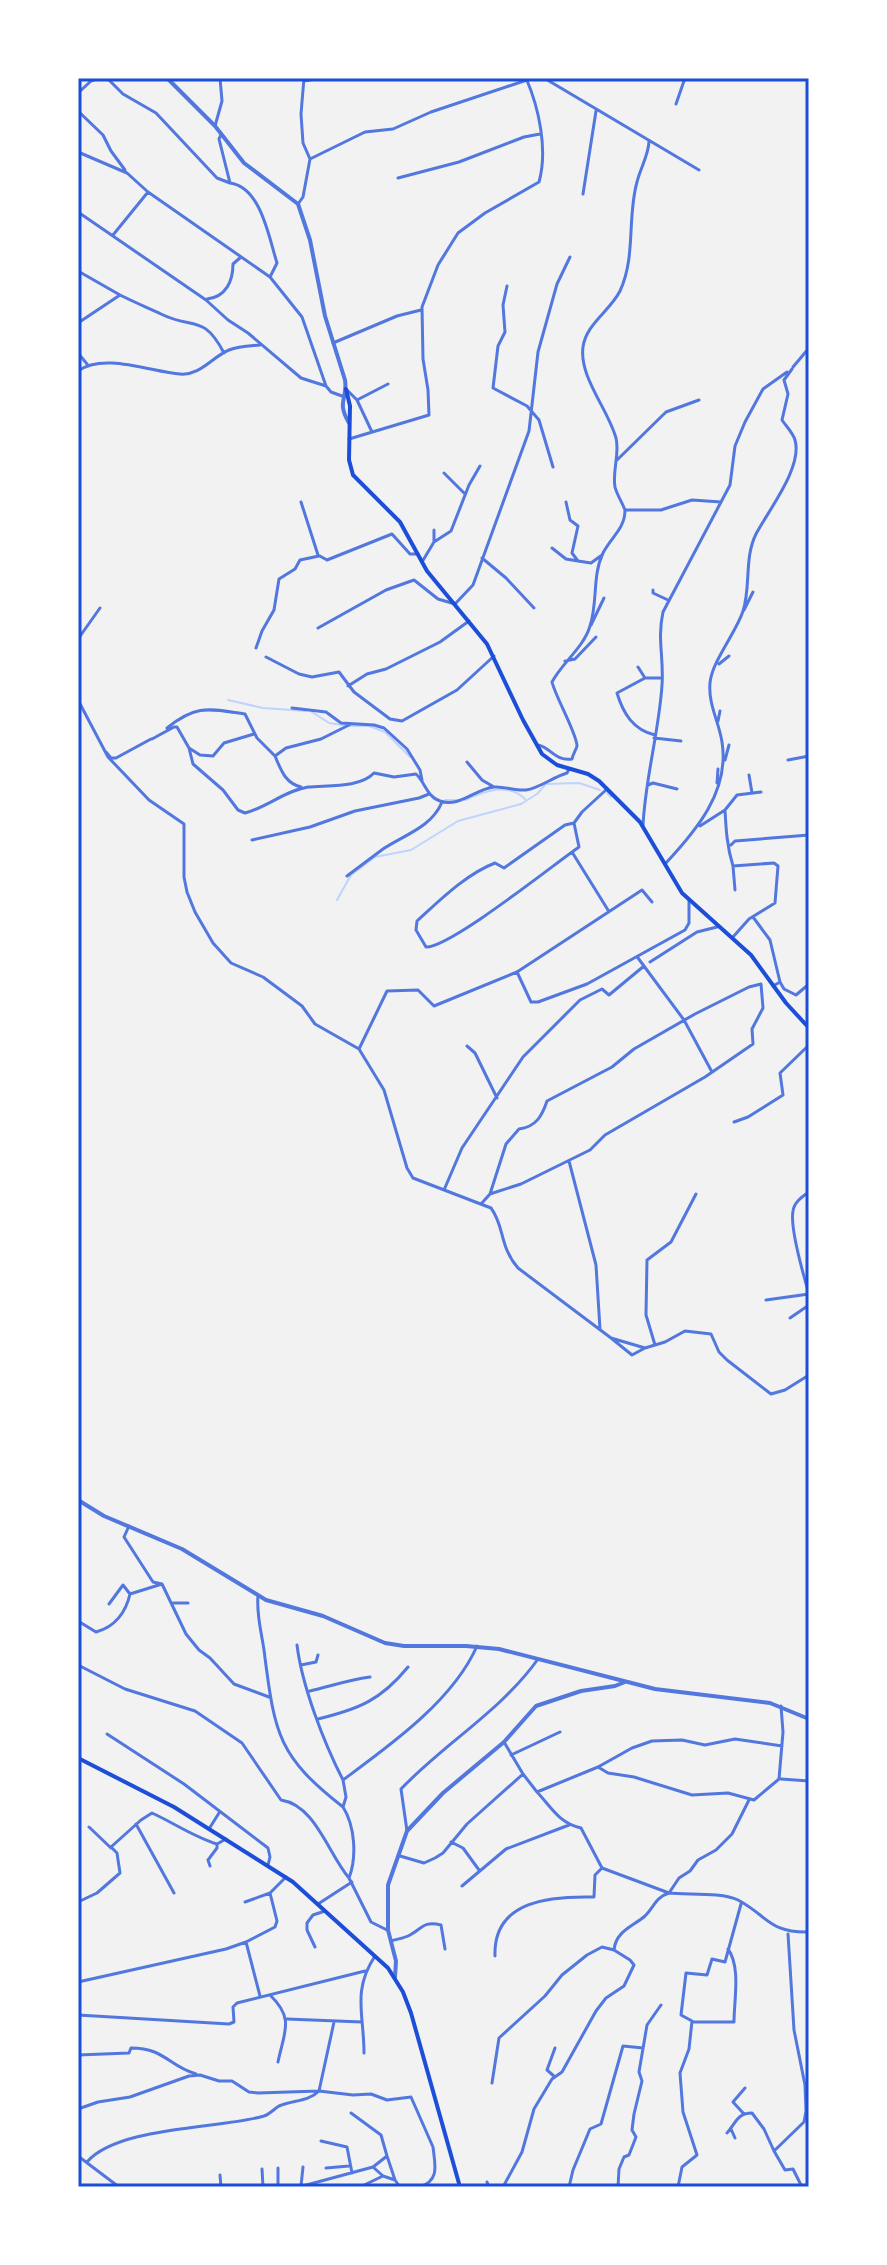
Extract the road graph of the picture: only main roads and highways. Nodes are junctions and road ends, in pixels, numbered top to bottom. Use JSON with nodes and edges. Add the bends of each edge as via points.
{"nodes":[{"id":1,"x":346,"y":389,"type":"road end"},
{"id":2,"x":809,"y":1028,"type":"edge"},
{"id":3,"x":78,"y":1758,"type":"edge"},
{"id":4,"x":460,"y":2187,"type":"edge"}],
"edges":[{"from":1,"to":2,"type":"main road","via":[[353,475],[400,522],[434,580],[494,656],[537,745],[551,761],[588,774],[643,826],[689,901],[751,955]]},
{"from":3,"to":4,"type":"main road","via":[[157,1797],[286,1877],[395,1977],[411,2013]]}]}
